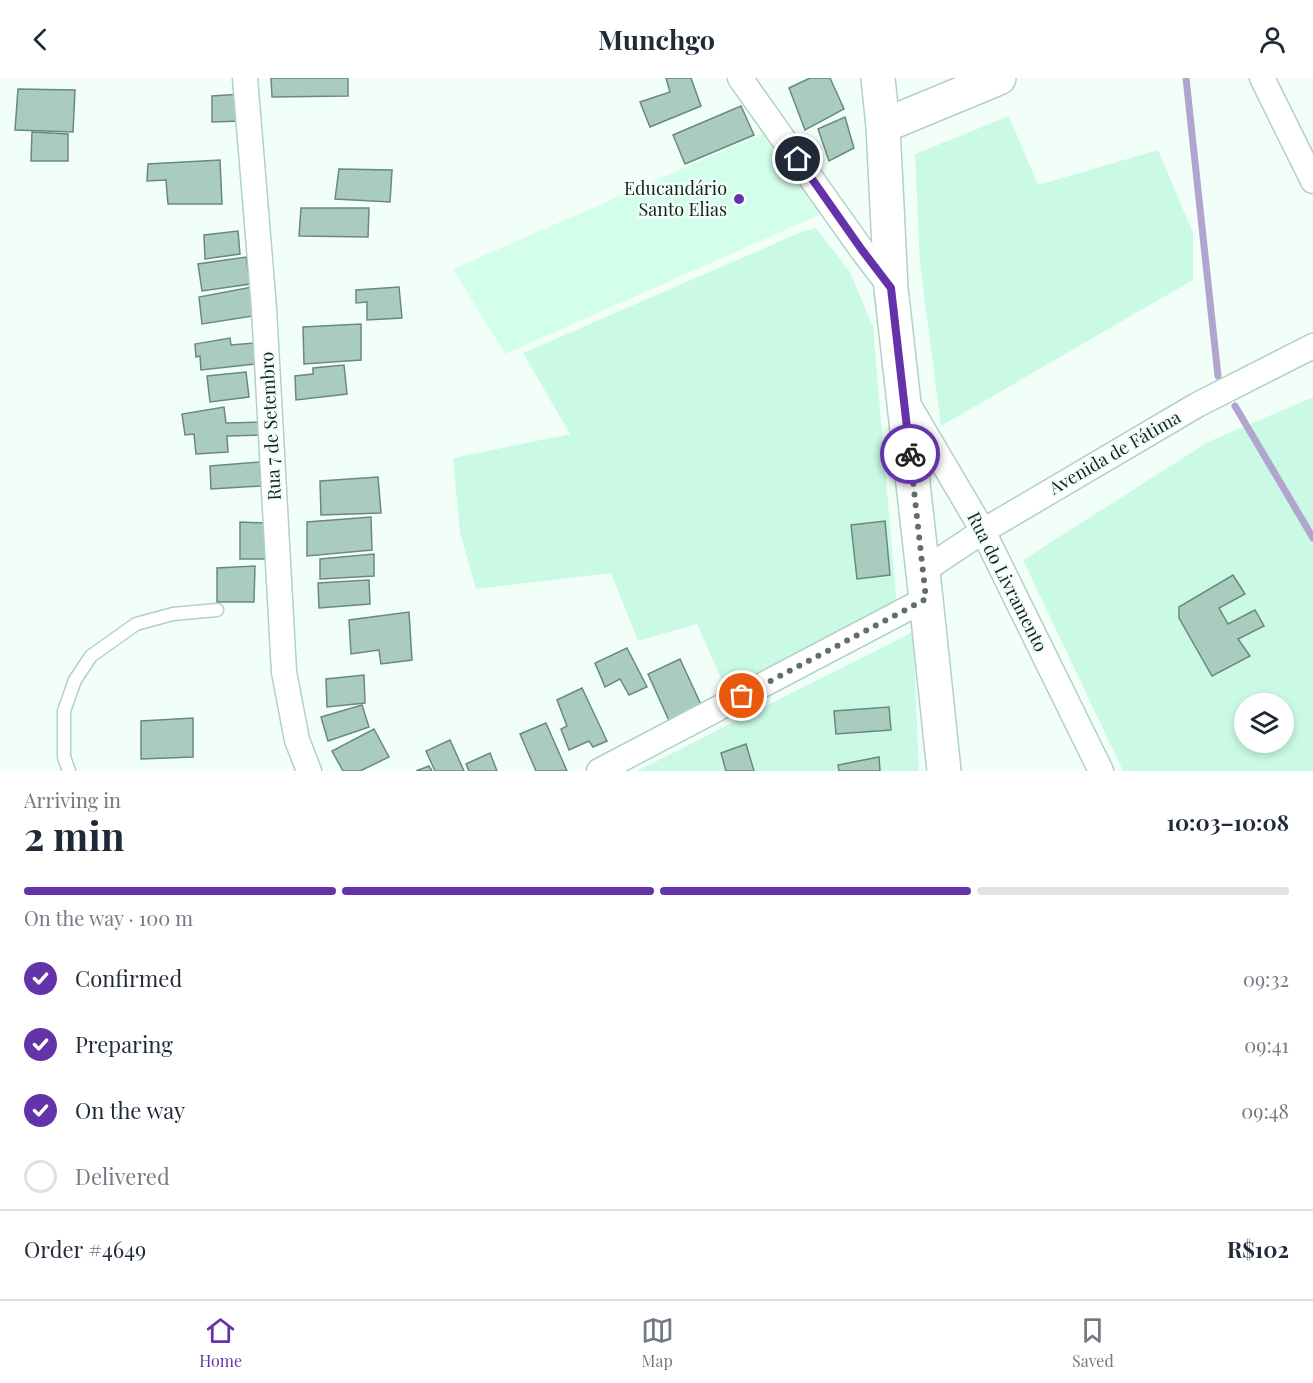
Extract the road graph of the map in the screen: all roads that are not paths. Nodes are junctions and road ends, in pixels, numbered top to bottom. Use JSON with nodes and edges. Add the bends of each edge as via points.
{"nodes":[{"id":1,"x":245,"y":78,"type":"edge"},
{"id":2,"x":878,"y":78,"type":"edge"},
{"id":3,"x":999,"y":78,"type":"edge"},
{"id":4,"x":1262,"y":78,"type":"edge"},
{"id":5,"x":744,"y":81,"type":"edge"},
{"id":6,"x":883,"y":126,"type":"junction"},
{"id":7,"x":1313,"y":181,"type":"edge"},
{"id":8,"x":891,"y":288,"type":"junction"},
{"id":9,"x":1313,"y":346,"type":"edge"},
{"id":10,"x":904,"y":397,"type":"junction"},
{"id":11,"x":983,"y":531,"type":"junction"},
{"id":12,"x":925,"y":585,"type":"junction"},
{"id":13,"x":217,"y":610,"type":"dead end"},
{"id":14,"x":69,"y":771,"type":"edge"},
{"id":15,"x":309,"y":771,"type":"edge"},
{"id":16,"x":599,"y":771,"type":"edge"},
{"id":17,"x":944,"y":771,"type":"edge"},
{"id":18,"x":1101,"y":771,"type":"edge"}],
"edges":[{"from":1,"to":15,"type":"street","name":"Rua 7 de Setembro","via":[[264,308],[284,672],[297,740]]},
{"from":2,"to":6,"type":"main road"},
{"from":3,"to":6,"type":"main road"},
{"from":4,"to":7,"type":"street"},
{"from":5,"to":8,"type":"street"},
{"from":6,"to":8,"type":"main road"},
{"from":8,"to":10,"type":"main road"},
{"from":9,"to":11,"type":"street","name":"Avenida de Fátima","via":[[1197,405]]},
{"from":10,"to":11,"type":"street","name":"Rua do Livramento"},
{"from":10,"to":12,"type":"main road"},
{"from":11,"to":12,"type":"street","name":"Avenida de Fátima"},
{"from":11,"to":18,"type":"street","name":"Rua do Livramento"},
{"from":12,"to":16,"type":"street","name":"Avenida de Fátima"},
{"from":12,"to":17,"type":"main road"},
{"from":13,"to":14,"type":"lane","via":[[174,614],[136,624],[91,656],[75,680],[64,711],[64,757]]}]}
